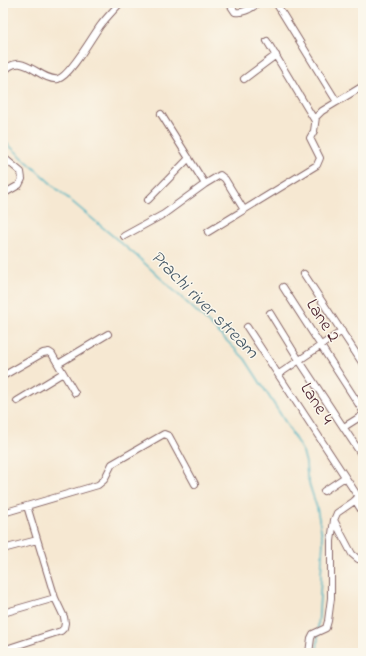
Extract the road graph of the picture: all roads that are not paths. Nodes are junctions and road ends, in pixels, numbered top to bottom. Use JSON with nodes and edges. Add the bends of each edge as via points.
{"nodes":[{"id":1,"x":120,"y":3,"type":"edge"},
{"id":2,"x":229,"y":3,"type":"edge"},
{"id":3,"x":260,"y":3,"type":"edge"},
{"id":4,"x":276,"y":3,"type":"edge"},
{"id":5,"x":267,"y":41,"type":"dead end"},
{"id":6,"x":276,"y":55,"type":"junction"},
{"id":7,"x":3,"y":73,"type":"edge"},
{"id":8,"x":244,"y":79,"type":"dead end"},
{"id":9,"x":363,"y":86,"type":"edge"},
{"id":10,"x":337,"y":102,"type":"junction"},
{"id":11,"x":161,"y":114,"type":"dead end"},
{"id":12,"x":315,"y":121,"type":"junction"},
{"id":13,"x":3,"y":157,"type":"edge"},
{"id":14,"x":189,"y":158,"type":"junction"},
{"id":15,"x":205,"y":184,"type":"junction"},
{"id":16,"x":3,"y":194,"type":"edge"},
{"id":17,"x":148,"y":200,"type":"dead end"},
{"id":18,"x":244,"y":210,"type":"junction"},
{"id":19,"x":208,"y":232,"type":"dead end"},
{"id":20,"x":124,"y":236,"type":"dead end"},
{"id":21,"x":304,"y":274,"type":"dead end"},
{"id":22,"x":282,"y":287,"type":"dead end"},
{"id":23,"x":270,"y":313,"type":"dead end"},
{"id":24,"x":247,"y":327,"type":"dead end"},
{"id":25,"x":342,"y":331,"type":"junction"},
{"id":26,"x":108,"y":334,"type":"dead end"},
{"id":27,"x":321,"y":346,"type":"junction"},
{"id":28,"x":299,"y":360,"type":"junction"},
{"id":29,"x":58,"y":364,"type":"junction"},
{"id":30,"x":363,"y":364,"type":"edge"},
{"id":31,"x":63,"y":373,"type":"junction"},
{"id":32,"x":279,"y":374,"type":"junction"},
{"id":33,"x":3,"y":376,"type":"edge"},
{"id":34,"x":75,"y":394,"type":"dead end"},
{"id":35,"x":17,"y":401,"type":"dead end"},
{"id":36,"x":363,"y":411,"type":"edge"},
{"id":37,"x":363,"y":415,"type":"edge"},
{"id":38,"x":344,"y":427,"type":"junction"},
{"id":39,"x":363,"y":457,"type":"edge"},
{"id":40,"x":345,"y":477,"type":"junction"},
{"id":41,"x":195,"y":484,"type":"dead end"},
{"id":42,"x":324,"y":491,"type":"dead end"},
{"id":43,"x":359,"y":498,"type":"edge"},
{"id":44,"x":27,"y":506,"type":"junction"},
{"id":45,"x":3,"y":513,"type":"edge"},
{"id":46,"x":363,"y":513,"type":"edge"},
{"id":47,"x":334,"y":520,"type":"junction"},
{"id":48,"x":37,"y":540,"type":"junction"},
{"id":49,"x":3,"y":549,"type":"edge"},
{"id":50,"x":360,"y":560,"type":"edge"},
{"id":51,"x":55,"y":598,"type":"junction"},
{"id":52,"x":3,"y":613,"type":"edge"},
{"id":53,"x":3,"y":650,"type":"edge"},
{"id":54,"x":309,"y":653,"type":"edge"}],
"edges":[{"from":1,"to":7,"type":"street","via":[[63,77],[51,78],[22,64],[10,66]]},
{"from":2,"to":3,"type":"street","via":[[235,12],[239,13]]},
{"from":4,"to":10,"type":"street"},
{"from":5,"to":6,"type":"street"},
{"from":6,"to":8,"type":"street"},
{"from":6,"to":12,"type":"street"},
{"from":9,"to":10,"type":"street"},
{"from":10,"to":12,"type":"street","via":[[322,111]]},
{"from":11,"to":14,"type":"street"},
{"from":12,"to":18,"type":"street","via":[[310,140],[320,158],[317,165]]},
{"from":13,"to":16,"type":"street","via":[[20,172],[22,179],[19,185]]},
{"from":14,"to":15,"type":"street"},
{"from":14,"to":17,"type":"street"},
{"from":15,"to":18,"type":"street","via":[[216,176],[222,176]]},
{"from":15,"to":20,"type":"street","via":[[164,214]]},
{"from":18,"to":19,"type":"street"},
{"from":21,"to":25,"type":"street"},
{"from":22,"to":27,"type":"street","name":"Lane 2"},
{"from":23,"to":28,"type":"street"},
{"from":24,"to":32,"type":"street","name":"Lane 4"},
{"from":25,"to":27,"type":"street"},
{"from":25,"to":30,"type":"street"},
{"from":26,"to":29,"type":"street"},
{"from":27,"to":28,"type":"street"},
{"from":27,"to":36,"type":"street","name":"Lane 2"},
{"from":28,"to":32,"type":"street"},
{"from":28,"to":38,"type":"street"},
{"from":29,"to":31,"type":"street"},
{"from":29,"to":33,"type":"street","via":[[52,354],[46,352]]},
{"from":31,"to":34,"type":"street"},
{"from":31,"to":35,"type":"street"},
{"from":32,"to":40,"type":"street","name":"Lane 4"},
{"from":37,"to":38,"type":"street"},
{"from":38,"to":39,"type":"street"},
{"from":40,"to":42,"type":"street"},
{"from":40,"to":43,"type":"street","name":"Lane 4"},
{"from":41,"to":44,"type":"street","via":[[169,436],[164,434],[112,464],[104,480],[98,485]]},
{"from":43,"to":46,"type":"street","name":"Lane 4"},
{"from":43,"to":47,"type":"street","via":[[337,513]]},
{"from":44,"to":45,"type":"street"},
{"from":44,"to":48,"type":"street"},
{"from":47,"to":50,"type":"street","via":[[352,554]]},
{"from":47,"to":54,"type":"street","via":[[328,621],[324,629],[313,634]]},
{"from":48,"to":49,"type":"street"},
{"from":48,"to":51,"type":"street"},
{"from":51,"to":52,"type":"street"},
{"from":51,"to":53,"type":"street","via":[[64,617],[64,628]]}]}
